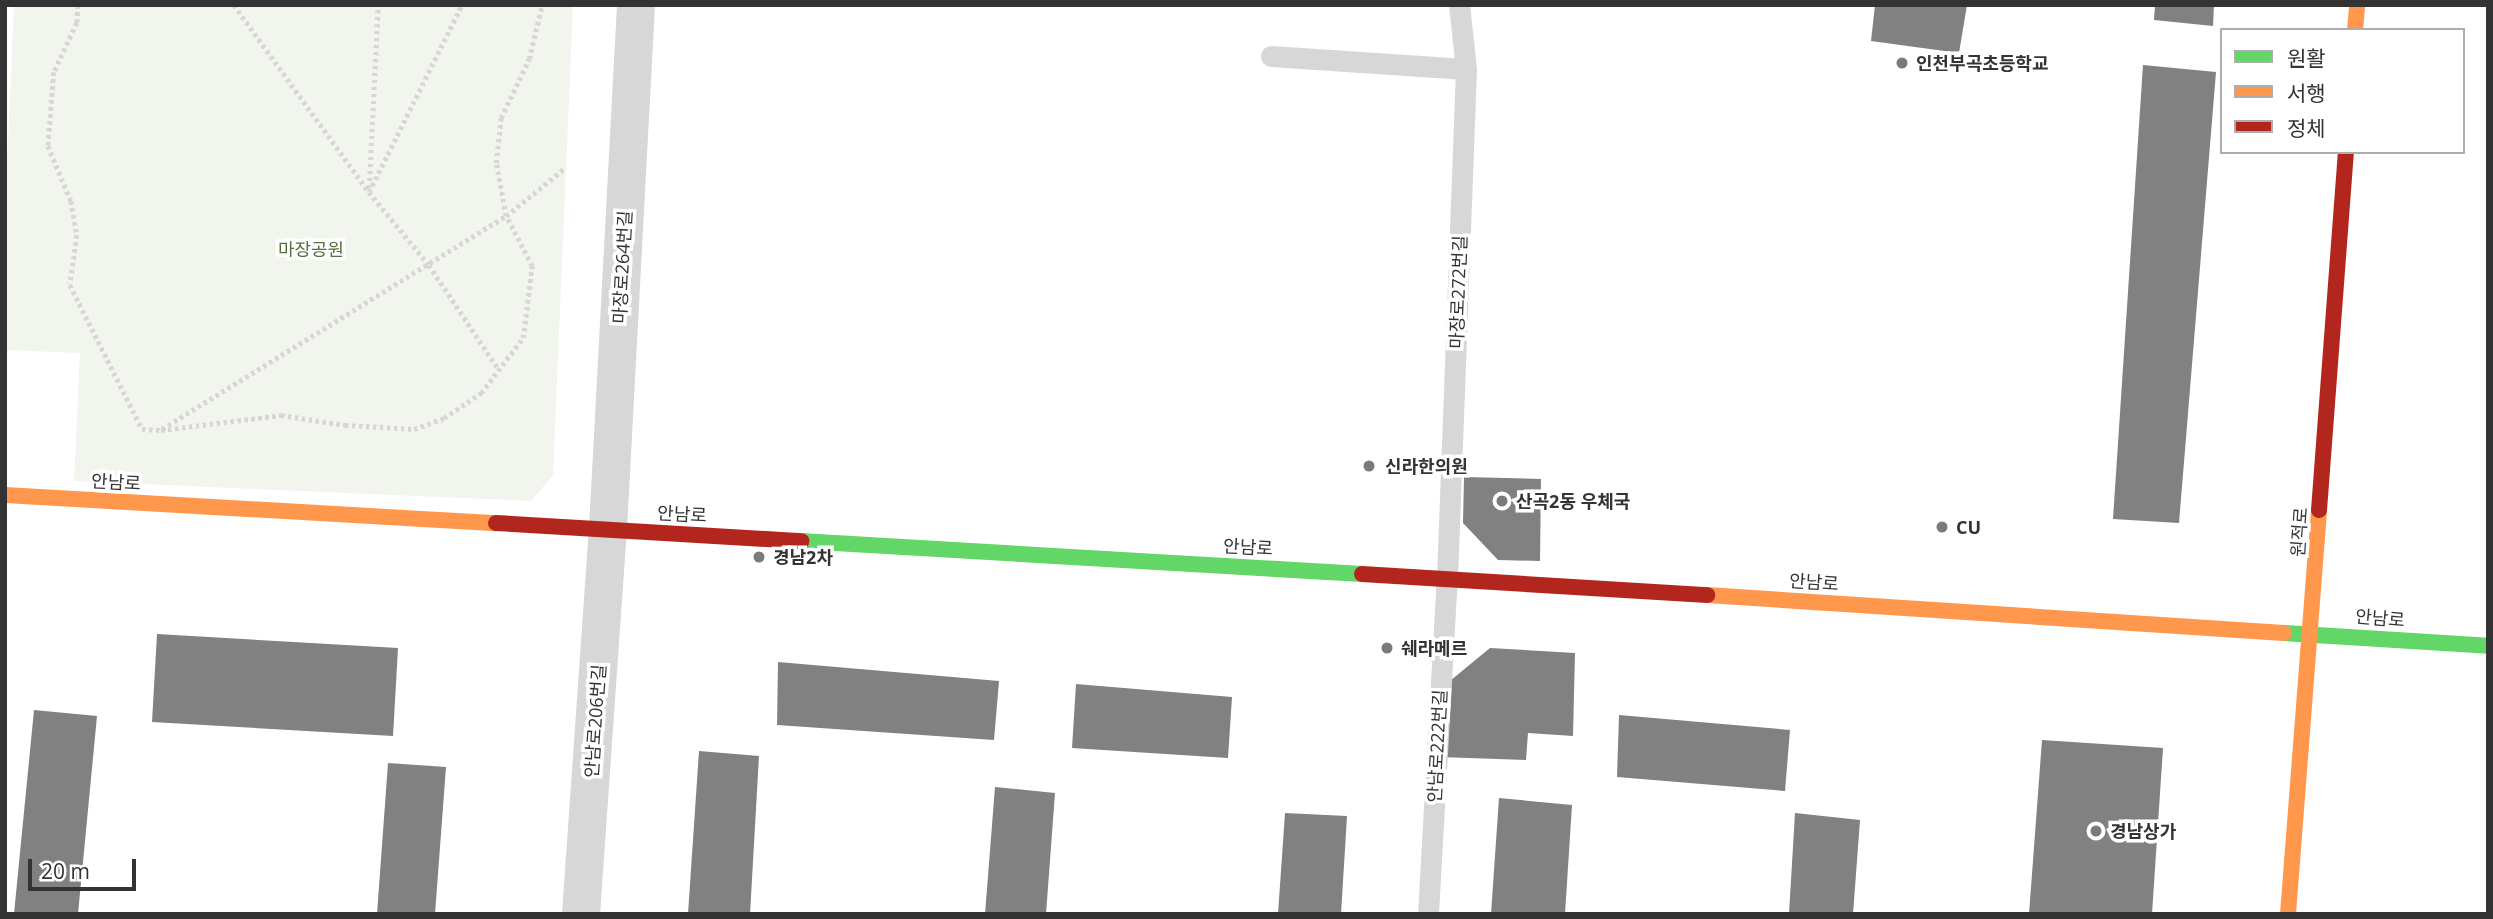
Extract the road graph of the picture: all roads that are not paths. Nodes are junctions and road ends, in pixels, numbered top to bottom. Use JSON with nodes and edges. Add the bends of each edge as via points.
{"nodes":[{"id":1,"x":636,"y":5,"type":"edge"},
{"id":2,"x":1459,"y":5,"type":"edge"},
{"id":3,"x":2357,"y":5,"type":"edge"},
{"id":4,"x":2355,"y":28,"type":"edge"},
{"id":5,"x":1271,"y":56,"type":"dead end"},
{"id":6,"x":1466,"y":69,"type":"junction"},
{"id":7,"x":2346,"y":154,"type":"edge"},
{"id":8,"x":5,"y":495,"type":"edge"},
{"id":9,"x":608,"y":529,"type":"junction"},
{"id":10,"x":1447,"y":578,"type":"junction"},
{"id":11,"x":2311,"y":632,"type":"junction"},
{"id":12,"x":2488,"y":646,"type":"edge"},
{"id":13,"x":581,"y":914,"type":"edge"},
{"id":14,"x":1427,"y":914,"type":"edge"},
{"id":15,"x":2288,"y":914,"type":"edge"}],
"edges":[{"from":1,"to":9,"type":"street","name":"마장로264번길"},
{"from":2,"to":6,"type":"lane","name":"마장로272번길"},
{"from":3,"to":4,"type":"main road"},
{"from":5,"to":6,"type":"lane"},
{"from":6,"to":10,"type":"lane","name":"마장로272번길"},
{"from":7,"to":11,"type":"main road","name":"원적로"},
{"from":8,"to":9,"type":"main road","name":"안남로"},
{"from":9,"to":10,"type":"main road","name":"안남로"},
{"from":9,"to":13,"type":"street","name":"안남로206번길"},
{"from":10,"to":11,"type":"main road","name":"안남로"},
{"from":10,"to":14,"type":"lane","name":"안남로222번길"},
{"from":11,"to":12,"type":"main road","name":"안남로"},
{"from":11,"to":15,"type":"main road","name":"원적로"}]}
